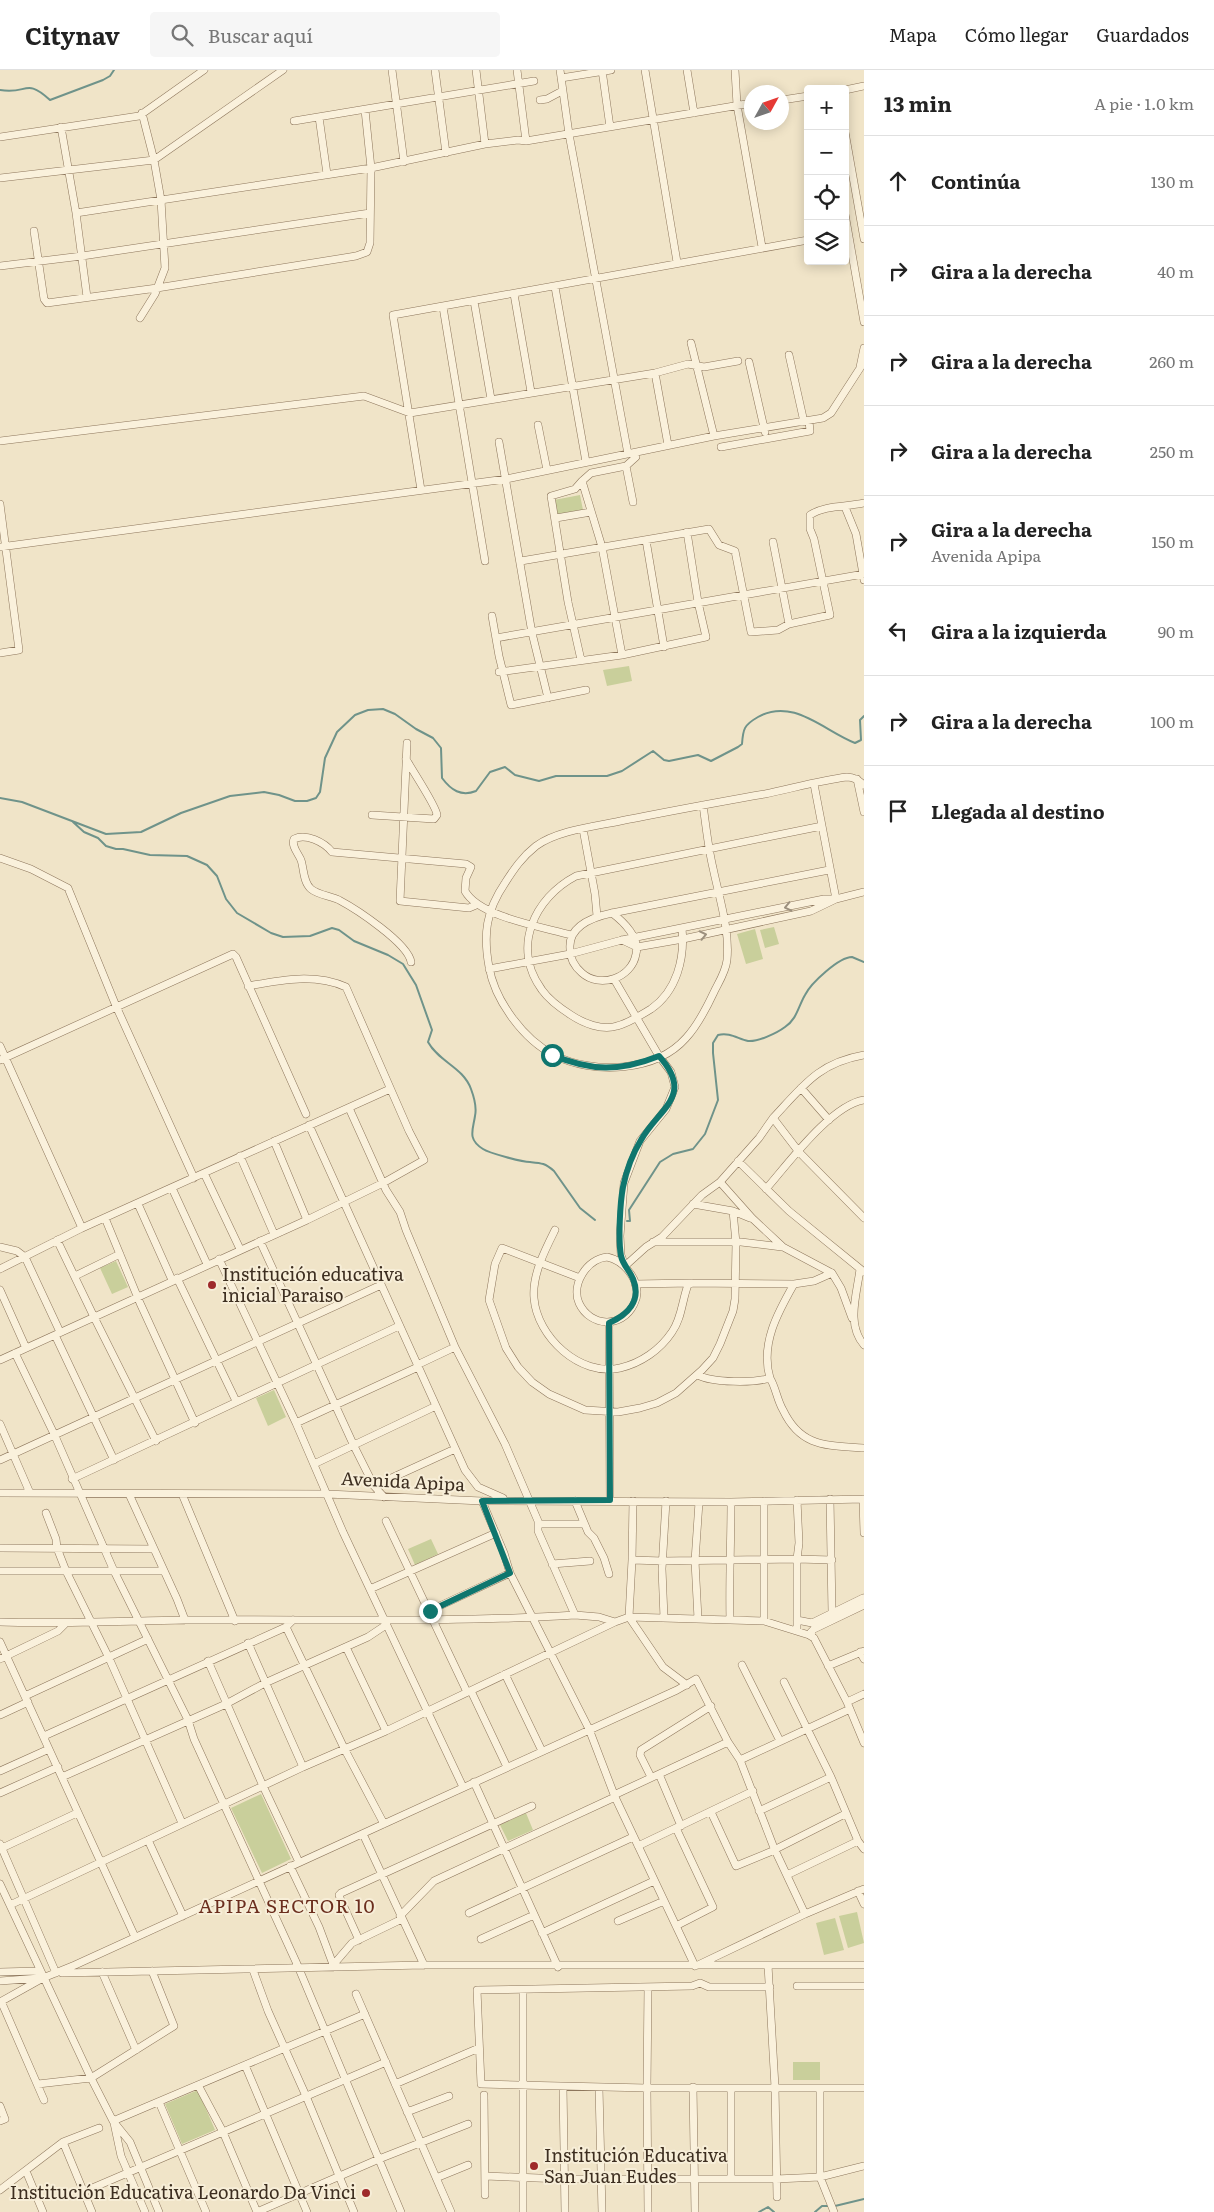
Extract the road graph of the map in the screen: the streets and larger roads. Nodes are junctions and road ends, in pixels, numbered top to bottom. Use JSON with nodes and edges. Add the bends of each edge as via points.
{"nodes":[{"id":1,"x":204,"y":70,"type":"edge"},
{"id":2,"x":283,"y":70,"type":"edge"},
{"id":3,"x":392,"y":70,"type":"edge"},
{"id":4,"x":435,"y":70,"type":"edge"},
{"id":5,"x":476,"y":70,"type":"edge"},
{"id":6,"x":518,"y":70,"type":"edge"},
{"id":7,"x":560,"y":70,"type":"edge"},
{"id":8,"x":611,"y":70,"type":"edge"},
{"id":9,"x":645,"y":70,"type":"edge"},
{"id":10,"x":687,"y":70,"type":"edge"},
{"id":11,"x":735,"y":70,"type":"edge"},
{"id":12,"x":602,"y":71,"type":"edge"},
{"id":13,"x":561,"y":78,"type":"junction"},
{"id":14,"x":534,"y":81,"type":"dead end"},
{"id":15,"x":519,"y":84,"type":"junction"},
{"id":16,"x":864,"y":86,"type":"edge"},
{"id":17,"x":478,"y":89,"type":"junction"},
{"id":18,"x":849,"y":89,"type":"edge"},
{"id":19,"x":562,"y":91,"type":"junction"},
{"id":20,"x":804,"y":97,"type":"edge"},
{"id":21,"x":438,"y":98,"type":"junction"},
{"id":22,"x":789,"y":99,"type":"edge"},
{"id":23,"x":540,"y":100,"type":"dead end"},
{"id":24,"x":744,"y":104,"type":"edge"},
{"id":25,"x":396,"y":105,"type":"junction"},
{"id":26,"x":737,"y":105,"type":"junction"},
{"id":27,"x":365,"y":110,"type":"junction"},
{"id":28,"x":694,"y":112,"type":"junction"},
{"id":29,"x":142,"y":114,"type":"junction"},
{"id":30,"x":319,"y":117,"type":"junction"},
{"id":31,"x":294,"y":120,"type":"dead end"},
{"id":32,"x":652,"y":120,"type":"junction"},
{"id":33,"x":61,"y":127,"type":"junction"},
{"id":34,"x":610,"y":127,"type":"junction"},
{"id":35,"x":569,"y":134,"type":"junction"},
{"id":36,"x":0,"y":137,"type":"edge"},
{"id":37,"x":526,"y":141,"type":"junction"},
{"id":38,"x":485,"y":144,"type":"junction"},
{"id":39,"x":446,"y":153,"type":"junction"},
{"id":40,"x":849,"y":154,"type":"edge"},
{"id":41,"x":154,"y":160,"type":"junction"},
{"id":42,"x":404,"y":162,"type":"junction"},
{"id":43,"x":371,"y":168,"type":"junction"},
{"id":44,"x":69,"y":170,"type":"junction"},
{"id":45,"x":327,"y":174,"type":"junction"},
{"id":46,"x":0,"y":178,"type":"edge"},
{"id":47,"x":161,"y":200,"type":"junction"},
{"id":48,"x":76,"y":213,"type":"junction"},
{"id":49,"x":370,"y":213,"type":"junction"},
{"id":50,"x":863,"y":230,"type":"edge"},
{"id":51,"x":34,"y":231,"type":"dead end"},
{"id":52,"x":849,"y":233,"type":"edge"},
{"id":53,"x":864,"y":239,"type":"edge"},
{"id":54,"x":804,"y":241,"type":"edge"},
{"id":55,"x":164,"y":243,"type":"junction"},
{"id":56,"x":849,"y":243,"type":"edge"},
{"id":57,"x":762,"y":247,"type":"junction"},
{"id":58,"x":82,"y":256,"type":"junction"},
{"id":59,"x":38,"y":261,"type":"junction"},
{"id":60,"x":677,"y":262,"type":"junction"},
{"id":61,"x":0,"y":266,"type":"edge"},
{"id":62,"x":595,"y":278,"type":"junction"},
{"id":63,"x":555,"y":287,"type":"junction"},
{"id":64,"x":157,"y":288,"type":"junction"},
{"id":65,"x":514,"y":294,"type":"junction"},
{"id":66,"x":87,"y":297,"type":"junction"},
{"id":67,"x":474,"y":301,"type":"junction"},
{"id":68,"x":443,"y":306,"type":"junction"},
{"id":69,"x":140,"y":318,"type":"dead end"},
{"id":70,"x":864,"y":322,"type":"edge"},
{"id":71,"x":691,"y":343,"type":"dead end"},
{"id":72,"x":864,"y":348,"type":"edge"},
{"id":73,"x":788,"y":355,"type":"dead end"},
{"id":74,"x":738,"y":360,"type":"dead end"},
{"id":75,"x":749,"y":362,"type":"dead end"},
{"id":76,"x":862,"y":365,"type":"edge"},
{"id":77,"x":696,"y":366,"type":"junction"},
{"id":78,"x":654,"y":373,"type":"junction"},
{"id":79,"x":615,"y":378,"type":"junction"},
{"id":80,"x":572,"y":385,"type":"junction"},
{"id":81,"x":531,"y":392,"type":"junction"},
{"id":82,"x":491,"y":399,"type":"junction"},
{"id":83,"x":459,"y":404,"type":"junction"},
{"id":84,"x":410,"y":413,"type":"junction"},
{"id":85,"x":807,"y":421,"type":"junction"},
{"id":86,"x":538,"y":425,"type":"dead end"},
{"id":87,"x":764,"y":428,"type":"junction"},
{"id":88,"x":714,"y":436,"type":"junction"},
{"id":89,"x":766,"y":438,"type":"junction"},
{"id":90,"x":0,"y":441,"type":"edge"},
{"id":91,"x":499,"y":442,"type":"dead end"},
{"id":92,"x":668,"y":445,"type":"junction"},
{"id":93,"x":721,"y":447,"type":"dead end"},
{"id":94,"x":632,"y":453,"type":"junction"},
{"id":95,"x":586,"y":462,"type":"junction"},
{"id":96,"x":626,"y":466,"type":"junction"},
{"id":97,"x":547,"y":470,"type":"junction"},
{"id":98,"x":506,"y":478,"type":"junction"},
{"id":99,"x":582,"y":480,"type":"junction"},
{"id":100,"x":472,"y":483,"type":"junction"},
{"id":101,"x":421,"y":490,"type":"junction"},
{"id":102,"x":633,"y":502,"type":"dead end"},
{"id":103,"x":864,"y":503,"type":"edge"},
{"id":104,"x":0,"y":504,"type":"edge"},
{"id":105,"x":845,"y":507,"type":"junction"},
{"id":106,"x":591,"y":512,"type":"junction"},
{"id":107,"x":556,"y":518,"type":"junction"},
{"id":108,"x":687,"y":532,"type":"junction"},
{"id":109,"x":646,"y":540,"type":"junction"},
{"id":110,"x":773,"y":542,"type":"dead end"},
{"id":111,"x":3,"y":546,"type":"edge"},
{"id":112,"x":602,"y":547,"type":"junction"},
{"id":113,"x":561,"y":554,"type":"junction"},
{"id":114,"x":485,"y":561,"type":"dead end"},
{"id":115,"x":521,"y":561,"type":"junction"},
{"id":116,"x":864,"y":576,"type":"edge"},
{"id":117,"x":823,"y":582,"type":"junction"},
{"id":118,"x":783,"y":589,"type":"junction"},
{"id":119,"x":743,"y":596,"type":"junction"},
{"id":120,"x":698,"y":602,"type":"junction"},
{"id":121,"x":657,"y":610,"type":"junction"},
{"id":122,"x":492,"y":616,"type":"dead end"},
{"id":123,"x":615,"y":618,"type":"junction"},
{"id":124,"x":789,"y":624,"type":"junction"},
{"id":125,"x":573,"y":625,"type":"junction"},
{"id":126,"x":532,"y":633,"type":"junction"},
{"id":127,"x":496,"y":638,"type":"junction"},
{"id":128,"x":664,"y":647,"type":"junction"},
{"id":129,"x":0,"y":653,"type":"edge"},
{"id":130,"x":622,"y":655,"type":"junction"},
{"id":131,"x":581,"y":660,"type":"junction"},
{"id":132,"x":541,"y":667,"type":"junction"},
{"id":133,"x":502,"y":672,"type":"junction"},
{"id":134,"x":586,"y":690,"type":"dead end"},
{"id":135,"x":548,"y":698,"type":"junction"},
{"id":136,"x":407,"y":743,"type":"dead end"},
{"id":137,"x":406,"y":759,"type":"junction"},
{"id":138,"x":857,"y":779,"type":"junction"},
{"id":139,"x":814,"y":784,"type":"junction"},
{"id":140,"x":864,"y":784,"type":"edge"},
{"id":141,"x":702,"y":805,"type":"junction"},
{"id":142,"x":864,"y":812,"type":"edge"},
{"id":143,"x":372,"y":815,"type":"dead end"},
{"id":144,"x":402,"y":817,"type":"junction"},
{"id":145,"x":822,"y":826,"type":"junction"},
{"id":146,"x":583,"y":829,"type":"junction"},
{"id":147,"x":709,"y":849,"type":"junction"},
{"id":148,"x":0,"y":858,"type":"edge"},
{"id":149,"x":402,"y":858,"type":"junction"},
{"id":150,"x":829,"y":870,"type":"junction"},
{"id":151,"x":591,"y":872,"type":"junction"},
{"id":152,"x":718,"y":892,"type":"junction"},
{"id":153,"x":864,"y":892,"type":"edge"},
{"id":154,"x":836,"y":899,"type":"junction"},
{"id":155,"x":476,"y":905,"type":"junction"},
{"id":156,"x":490,"y":912,"type":"junction"},
{"id":157,"x":612,"y":913,"type":"junction"},
{"id":158,"x":597,"y":916,"type":"junction"},
{"id":159,"x":723,"y":919,"type":"junction"},
{"id":160,"x":531,"y":924,"type":"junction"},
{"id":161,"x":682,"y":928,"type":"junction"},
{"id":162,"x":725,"y":930,"type":"junction"},
{"id":163,"x":571,"y":935,"type":"junction"},
{"id":164,"x":634,"y":938,"type":"junction"},
{"id":165,"x":622,"y":940,"type":"junction"},
{"id":166,"x":683,"y":940,"type":"junction"},
{"id":167,"x":636,"y":947,"type":"junction"},
{"id":168,"x":570,"y":954,"type":"junction"},
{"id":169,"x":411,"y":962,"type":"dead end"},
{"id":170,"x":529,"y":962,"type":"junction"},
{"id":171,"x":489,"y":969,"type":"junction"},
{"id":172,"x":614,"y":979,"type":"junction"},
{"id":173,"x":248,"y":986,"type":"junction"},
{"id":174,"x":116,"y":1006,"type":"junction"},
{"id":175,"x":636,"y":1018,"type":"junction"},
{"id":176,"x":0,"y":1046,"type":"edge"},
{"id":177,"x":864,"y":1055,"type":"edge"},
{"id":178,"x":659,"y":1056,"type":"junction"},
{"id":179,"x":3,"y":1059,"type":"edge"},
{"id":180,"x":801,"y":1088,"type":"junction"},
{"id":181,"x":390,"y":1089,"type":"junction"},
{"id":182,"x":864,"y":1100,"type":"edge"},
{"id":183,"x":349,"y":1108,"type":"junction"},
{"id":184,"x":306,"y":1114,"type":"dead end"},
{"id":185,"x":773,"y":1118,"type":"junction"},
{"id":186,"x":829,"y":1120,"type":"junction"},
{"id":187,"x":309,"y":1126,"type":"junction"},
{"id":188,"x":274,"y":1141,"type":"junction"},
{"id":189,"x":799,"y":1152,"type":"junction"},
{"id":190,"x":240,"y":1156,"type":"junction"},
{"id":191,"x":738,"y":1161,"type":"junction"},
{"id":192,"x":204,"y":1173,"type":"junction"},
{"id":193,"x":194,"y":1178,"type":"junction"},
{"id":194,"x":720,"y":1182,"type":"junction"},
{"id":195,"x":383,"y":1183,"type":"junction"},
{"id":196,"x":172,"y":1188,"type":"junction"},
{"id":197,"x":766,"y":1189,"type":"junction"},
{"id":198,"x":342,"y":1202,"type":"junction"},
{"id":199,"x":138,"y":1204,"type":"junction"},
{"id":200,"x":693,"y":1204,"type":"junction"},
{"id":201,"x":733,"y":1211,"type":"junction"},
{"id":202,"x":105,"y":1218,"type":"junction"},
{"id":203,"x":752,"y":1218,"type":"junction"},
{"id":204,"x":864,"y":1218,"type":"edge"},
{"id":205,"x":307,"y":1220,"type":"junction"},
{"id":206,"x":82,"y":1228,"type":"junction"},
{"id":207,"x":555,"y":1230,"type":"dead end"},
{"id":208,"x":274,"y":1234,"type":"junction"},
{"id":209,"x":57,"y":1240,"type":"junction"},
{"id":210,"x":260,"y":1241,"type":"junction"},
{"id":211,"x":653,"y":1242,"type":"junction"},
{"id":212,"x":736,"y":1243,"type":"junction"},
{"id":213,"x":0,"y":1247,"type":"edge"},
{"id":214,"x":783,"y":1247,"type":"junction"},
{"id":215,"x":240,"y":1249,"type":"junction"},
{"id":216,"x":120,"y":1254,"type":"junction"},
{"id":217,"x":25,"y":1257,"type":"junction"},
{"id":218,"x":219,"y":1259,"type":"junction"},
{"id":219,"x":207,"y":1264,"type":"junction"},
{"id":220,"x":540,"y":1264,"type":"junction"},
{"id":221,"x":625,"y":1266,"type":"junction"},
{"id":222,"x":0,"y":1269,"type":"edge"},
{"id":223,"x":862,"y":1270,"type":"edge"},
{"id":224,"x":832,"y":1273,"type":"junction"},
{"id":225,"x":74,"y":1276,"type":"junction"},
{"id":226,"x":580,"y":1278,"type":"junction"},
{"id":227,"x":175,"y":1279,"type":"junction"},
{"id":228,"x":734,"y":1282,"type":"junction"},
{"id":229,"x":692,"y":1283,"type":"junction"},
{"id":230,"x":635,"y":1284,"type":"junction"},
{"id":231,"x":794,"y":1284,"type":"junction"},
{"id":232,"x":381,"y":1285,"type":"junction"},
{"id":233,"x":0,"y":1290,"type":"edge"},
{"id":234,"x":138,"y":1296,"type":"junction"},
{"id":235,"x":94,"y":1317,"type":"junction"},
{"id":236,"x":298,"y":1323,"type":"junction"},
{"id":237,"x":609,"y":1323,"type":"junction"},
{"id":238,"x":854,"y":1323,"type":"junction"},
{"id":239,"x":399,"y":1326,"type":"junction"},
{"id":240,"x":57,"y":1333,"type":"junction"},
{"id":241,"x":257,"y":1342,"type":"junction"},
{"id":242,"x":864,"y":1345,"type":"edge"},
{"id":243,"x":26,"y":1348,"type":"junction"},
{"id":244,"x":455,"y":1348,"type":"junction"},
{"id":245,"x":14,"y":1353,"type":"junction"},
{"id":246,"x":0,"y":1360,"type":"edge"},
{"id":247,"x":217,"y":1361,"type":"junction"},
{"id":248,"x":317,"y":1364,"type":"junction"},
{"id":249,"x":418,"y":1366,"type":"junction"},
{"id":250,"x":609,"y":1368,"type":"junction"},
{"id":251,"x":698,"y":1375,"type":"junction"},
{"id":252,"x":770,"y":1378,"type":"junction"},
{"id":253,"x":175,"y":1381,"type":"junction"},
{"id":254,"x":278,"y":1382,"type":"junction"},
{"id":255,"x":134,"y":1399,"type":"junction"},
{"id":256,"x":236,"y":1401,"type":"junction"},
{"id":257,"x":336,"y":1405,"type":"junction"},
{"id":258,"x":436,"y":1406,"type":"junction"},
{"id":259,"x":608,"y":1410,"type":"junction"},
{"id":260,"x":95,"y":1417,"type":"junction"},
{"id":261,"x":195,"y":1423,"type":"junction"},
{"id":262,"x":296,"y":1423,"type":"junction"},
{"id":263,"x":0,"y":1424,"type":"edge"},
{"id":264,"x":55,"y":1436,"type":"junction"},
{"id":265,"x":156,"y":1441,"type":"junction"},
{"id":266,"x":354,"y":1446,"type":"junction"},
{"id":267,"x":864,"y":1448,"type":"edge"},
{"id":268,"x":455,"y":1449,"type":"junction"},
{"id":269,"x":13,"y":1454,"type":"junction"},
{"id":270,"x":0,"y":1460,"type":"edge"},
{"id":271,"x":114,"y":1460,"type":"junction"},
{"id":272,"x":314,"y":1464,"type":"junction"},
{"id":273,"x":72,"y":1479,"type":"junction"},
{"id":274,"x":374,"y":1486,"type":"junction"},
{"id":275,"x":30,"y":1492,"type":"junction"},
{"id":276,"x":0,"y":1493,"type":"edge"},
{"id":277,"x":81,"y":1493,"type":"junction"},
{"id":278,"x":129,"y":1494,"type":"junction"},
{"id":279,"x":182,"y":1494,"type":"junction"},
{"id":280,"x":327,"y":1494,"type":"junction"},
{"id":281,"x":384,"y":1497,"type":"junction"},
{"id":282,"x":830,"y":1499,"type":"junction"},
{"id":283,"x":863,"y":1499,"type":"edge"},
{"id":284,"x":610,"y":1500,"type":"junction"},
{"id":285,"x":797,"y":1500,"type":"junction"},
{"id":286,"x":482,"y":1501,"type":"junction"},
{"id":287,"x":509,"y":1501,"type":"junction"},
{"id":288,"x":528,"y":1501,"type":"junction"},
{"id":289,"x":575,"y":1501,"type":"junction"},
{"id":290,"x":633,"y":1501,"type":"junction"},
{"id":291,"x":666,"y":1501,"type":"junction"},
{"id":292,"x":764,"y":1501,"type":"junction"},
{"id":293,"x":699,"y":1502,"type":"junction"},
{"id":294,"x":731,"y":1502,"type":"junction"},
{"id":295,"x":46,"y":1513,"type":"dead end"},
{"id":296,"x":386,"y":1521,"type":"dead end"},
{"id":297,"x":538,"y":1524,"type":"junction"},
{"id":298,"x":584,"y":1524,"type":"junction"},
{"id":299,"x":496,"y":1533,"type":"junction"},
{"id":300,"x":864,"y":1533,"type":"edge"},
{"id":301,"x":0,"y":1548,"type":"edge"},
{"id":302,"x":57,"y":1548,"type":"junction"},
{"id":303,"x":104,"y":1549,"type":"junction"},
{"id":304,"x":154,"y":1549,"type":"junction"},
{"id":305,"x":797,"y":1559,"type":"junction"},
{"id":306,"x":632,"y":1560,"type":"junction"},
{"id":307,"x":695,"y":1560,"type":"junction"},
{"id":308,"x":730,"y":1560,"type":"junction"},
{"id":309,"x":763,"y":1560,"type":"junction"},
{"id":310,"x":832,"y":1560,"type":"junction"},
{"id":311,"x":590,"y":1561,"type":"dead end"},
{"id":312,"x":663,"y":1561,"type":"junction"},
{"id":313,"x":552,"y":1564,"type":"junction"},
{"id":314,"x":0,"y":1571,"type":"edge"},
{"id":315,"x":66,"y":1571,"type":"junction"},
{"id":316,"x":114,"y":1571,"type":"junction"},
{"id":317,"x":410,"y":1571,"type":"junction"},
{"id":318,"x":164,"y":1572,"type":"junction"},
{"id":319,"x":510,"y":1573,"type":"junction"},
{"id":320,"x":609,"y":1574,"type":"dead end"},
{"id":321,"x":370,"y":1589,"type":"junction"},
{"id":322,"x":864,"y":1601,"type":"edge"},
{"id":323,"x":430,"y":1611,"type":"junction"},
{"id":324,"x":832,"y":1612,"type":"junction"},
{"id":325,"x":576,"y":1615,"type":"junction"},
{"id":326,"x":629,"y":1617,"type":"junction"},
{"id":327,"x":533,"y":1618,"type":"junction"},
{"id":328,"x":664,"y":1618,"type":"junction"},
{"id":329,"x":698,"y":1619,"type":"junction"},
{"id":330,"x":185,"y":1620,"type":"junction"},
{"id":331,"x":293,"y":1620,"type":"junction"},
{"id":332,"x":433,"y":1620,"type":"junction"},
{"id":333,"x":730,"y":1620,"type":"junction"},
{"id":334,"x":797,"y":1620,"type":"junction"},
{"id":335,"x":139,"y":1621,"type":"junction"},
{"id":336,"x":235,"y":1621,"type":"junction"},
{"id":337,"x":764,"y":1621,"type":"junction"},
{"id":338,"x":0,"y":1622,"type":"edge"},
{"id":339,"x":91,"y":1622,"type":"junction"},
{"id":340,"x":385,"y":1622,"type":"junction"},
{"id":341,"x":616,"y":1622,"type":"junction"},
{"id":342,"x":65,"y":1624,"type":"junction"},
{"id":343,"x":286,"y":1627,"type":"junction"},
{"id":344,"x":797,"y":1630,"type":"junction"},
{"id":345,"x":812,"y":1636,"type":"junction"},
{"id":346,"x":148,"y":1639,"type":"junction"},
{"id":347,"x":0,"y":1642,"type":"edge"},
{"id":348,"x":248,"y":1643,"type":"junction"},
{"id":349,"x":346,"y":1647,"type":"junction"},
{"id":350,"x":551,"y":1652,"type":"junction"},
{"id":351,"x":863,"y":1654,"type":"edge"},
{"id":352,"x":3,"y":1658,"type":"edge"},
{"id":353,"x":108,"y":1658,"type":"junction"},
{"id":354,"x":208,"y":1661,"type":"junction"},
{"id":355,"x":742,"y":1665,"type":"dead end"},
{"id":356,"x":305,"y":1666,"type":"junction"},
{"id":357,"x":828,"y":1666,"type":"junction"},
{"id":358,"x":505,"y":1674,"type":"junction"},
{"id":359,"x":168,"y":1680,"type":"junction"},
{"id":360,"x":784,"y":1682,"type":"dead end"},
{"id":361,"x":265,"y":1683,"type":"junction"},
{"id":362,"x":687,"y":1685,"type":"junction"},
{"id":363,"x":469,"y":1691,"type":"junction"},
{"id":364,"x":864,"y":1694,"type":"edge"},
{"id":365,"x":126,"y":1698,"type":"junction"},
{"id":366,"x":26,"y":1699,"type":"junction"},
{"id":367,"x":226,"y":1704,"type":"junction"},
{"id":368,"x":848,"y":1705,"type":"junction"},
{"id":369,"x":711,"y":1706,"type":"junction"},
{"id":370,"x":427,"y":1711,"type":"junction"},
{"id":371,"x":0,"y":1715,"type":"edge"},
{"id":372,"x":188,"y":1720,"type":"junction"},
{"id":373,"x":806,"y":1728,"type":"junction"},
{"id":374,"x":589,"y":1730,"type":"junction"},
{"id":375,"x":386,"y":1731,"type":"junction"},
{"id":376,"x":44,"y":1736,"type":"junction"},
{"id":377,"x":145,"y":1739,"type":"junction"},
{"id":378,"x":780,"y":1741,"type":"junction"},
{"id":379,"x":728,"y":1742,"type":"junction"},
{"id":380,"x":864,"y":1743,"type":"edge"},
{"id":381,"x":49,"y":1748,"type":"junction"},
{"id":382,"x":344,"y":1748,"type":"junction"},
{"id":383,"x":542,"y":1751,"type":"junction"},
{"id":384,"x":740,"y":1760,"type":"junction"},
{"id":385,"x":58,"y":1767,"type":"junction"},
{"id":386,"x":303,"y":1767,"type":"junction"},
{"id":387,"x":507,"y":1767,"type":"junction"},
{"id":388,"x":0,"y":1771,"type":"edge"},
{"id":389,"x":659,"y":1774,"type":"junction"},
{"id":390,"x":62,"y":1777,"type":"junction"},
{"id":391,"x":651,"y":1777,"type":"junction"},
{"id":392,"x":831,"y":1777,"type":"junction"},
{"id":393,"x":474,"y":1782,"type":"junction"},
{"id":394,"x":263,"y":1786,"type":"junction"},
{"id":395,"x":462,"y":1787,"type":"junction"},
{"id":396,"x":753,"y":1791,"type":"junction"},
{"id":397,"x":0,"y":1793,"type":"edge"},
{"id":398,"x":614,"y":1796,"type":"junction"},
{"id":399,"x":224,"y":1804,"type":"junction"},
{"id":400,"x":532,"y":1806,"type":"dead end"},
{"id":401,"x":759,"y":1810,"type":"junction"},
{"id":402,"x":711,"y":1812,"type":"junction"},
{"id":403,"x":78,"y":1813,"type":"junction"},
{"id":404,"x":845,"y":1814,"type":"junction"},
{"id":405,"x":182,"y":1823,"type":"junction"},
{"id":406,"x":493,"y":1823,"type":"junction"},
{"id":407,"x":384,"y":1824,"type":"junction"},
{"id":408,"x":678,"y":1827,"type":"junction"},
{"id":409,"x":363,"y":1834,"type":"junction"},
{"id":410,"x":633,"y":1837,"type":"junction"},
{"id":411,"x":148,"y":1840,"type":"junction"},
{"id":412,"x":858,"y":1841,"type":"junction"},
{"id":413,"x":1,"y":1846,"type":"edge"},
{"id":414,"x":638,"y":1846,"type":"junction"},
{"id":415,"x":504,"y":1848,"type":"junction"},
{"id":416,"x":774,"y":1848,"type":"junction"},
{"id":417,"x":864,"y":1849,"type":"edge"},
{"id":418,"x":100,"y":1862,"type":"junction"},
{"id":419,"x":300,"y":1862,"type":"junction"},
{"id":420,"x":290,"y":1866,"type":"junction"},
{"id":421,"x":381,"y":1875,"type":"junction"},
{"id":422,"x":786,"y":1875,"type":"junction"},
{"id":423,"x":654,"y":1881,"type":"junction"},
{"id":424,"x":258,"y":1882,"type":"junction"},
{"id":425,"x":0,"y":1884,"type":"edge"},
{"id":426,"x":522,"y":1888,"type":"junction"},
{"id":427,"x":861,"y":1890,"type":"edge"},
{"id":428,"x":23,"y":1898,"type":"junction"},
{"id":429,"x":664,"y":1901,"type":"junction"},
{"id":430,"x":864,"y":1904,"type":"edge"},
{"id":431,"x":10,"y":1905,"type":"junction"},
{"id":432,"x":469,"y":1913,"type":"dead end"},
{"id":433,"x":805,"y":1914,"type":"junction"},
{"id":434,"x":534,"y":1915,"type":"junction"},
{"id":435,"x":184,"y":1916,"type":"junction"},
{"id":436,"x":401,"y":1918,"type":"junction"},
{"id":437,"x":618,"y":1921,"type":"dead end"},
{"id":438,"x":676,"y":1926,"type":"junction"},
{"id":439,"x":542,"y":1933,"type":"junction"},
{"id":440,"x":135,"y":1937,"type":"junction"},
{"id":441,"x":481,"y":1939,"type":"dead end"},
{"id":442,"x":359,"y":1940,"type":"junction"},
{"id":443,"x":334,"y":1965,"type":"junction"},
{"id":444,"x":424,"y":1965,"type":"junction"},
{"id":445,"x":768,"y":1965,"type":"junction"},
{"id":446,"x":864,"y":1965,"type":"edge"},
{"id":447,"x":695,"y":1966,"type":"junction"},
{"id":448,"x":558,"y":1967,"type":"junction"},
{"id":449,"x":299,"y":1969,"type":"junction"},
{"id":450,"x":253,"y":1970,"type":"junction"},
{"id":451,"x":152,"y":1971,"type":"junction"},
{"id":452,"x":0,"y":1972,"type":"edge"},
{"id":453,"x":102,"y":1972,"type":"junction"},
{"id":454,"x":56,"y":1973,"type":"junction"},
{"id":455,"x":41,"y":1975,"type":"junction"},
{"id":456,"x":0,"y":1982,"type":"edge"},
{"id":457,"x":797,"y":1986,"type":"dead end"},
{"id":458,"x":864,"y":1986,"type":"edge"},
{"id":459,"x":648,"y":1987,"type":"junction"},
{"id":460,"x":770,"y":1987,"type":"junction"},
{"id":461,"x":523,"y":1990,"type":"junction"},
{"id":462,"x":356,"y":1994,"type":"dead end"},
{"id":463,"x":0,"y":2001,"type":"edge"},
{"id":464,"x":365,"y":2014,"type":"junction"},
{"id":465,"x":324,"y":2031,"type":"junction"},
{"id":466,"x":286,"y":2048,"type":"junction"},
{"id":467,"x":479,"y":2048,"type":"junction"},
{"id":468,"x":136,"y":2050,"type":"junction"},
{"id":469,"x":386,"y":2062,"type":"junction"},
{"id":470,"x":245,"y":2065,"type":"junction"},
{"id":471,"x":91,"y":2078,"type":"junction"},
{"id":472,"x":345,"y":2079,"type":"junction"},
{"id":473,"x":38,"y":2084,"type":"junction"},
{"id":474,"x":395,"y":2084,"type":"junction"},
{"id":475,"x":198,"y":2085,"type":"junction"},
{"id":476,"x":523,"y":2085,"type":"junction"},
{"id":477,"x":564,"y":2087,"type":"junction"},
{"id":478,"x":693,"y":2087,"type":"junction"},
{"id":479,"x":775,"y":2087,"type":"junction"},
{"id":480,"x":600,"y":2088,"type":"junction"},
{"id":481,"x":647,"y":2088,"type":"junction"},
{"id":482,"x":731,"y":2088,"type":"junction"},
{"id":483,"x":820,"y":2088,"type":"junction"},
{"id":484,"x":864,"y":2088,"type":"edge"},
{"id":485,"x":306,"y":2096,"type":"junction"},
{"id":486,"x":449,"y":2096,"type":"dead end"},
{"id":487,"x":484,"y":2096,"type":"dead end"},
{"id":488,"x":44,"y":2100,"type":"dead end"},
{"id":489,"x":159,"y":2102,"type":"junction"},
{"id":490,"x":0,"y":2106,"type":"edge"},
{"id":491,"x":407,"y":2112,"type":"junction"},
{"id":492,"x":265,"y":2113,"type":"junction"},
{"id":493,"x":0,"y":2121,"type":"edge"},
{"id":494,"x":114,"y":2121,"type":"junction"},
{"id":495,"x":468,"y":2124,"type":"dead end"},
{"id":496,"x":99,"y":2128,"type":"dead end"},
{"id":497,"x":223,"y":2132,"type":"junction"},
{"id":498,"x":63,"y":2142,"type":"junction"},
{"id":499,"x":420,"y":2142,"type":"junction"},
{"id":500,"x":180,"y":2150,"type":"junction"},
{"id":501,"x":379,"y":2159,"type":"junction"},
{"id":502,"x":468,"y":2165,"type":"dead end"},
{"id":503,"x":140,"y":2166,"type":"junction"},
{"id":504,"x":864,"y":2166,"type":"edge"},
{"id":505,"x":26,"y":2171,"type":"junction"},
{"id":506,"x":128,"y":2172,"type":"junction"},
{"id":507,"x":485,"y":2176,"type":"junction"},
{"id":508,"x":340,"y":2177,"type":"junction"},
{"id":509,"x":820,"y":2177,"type":"junction"},
{"id":510,"x":436,"y":2178,"type":"junction"},
{"id":511,"x":522,"y":2178,"type":"junction"},
{"id":512,"x":694,"y":2178,"type":"junction"},
{"id":513,"x":731,"y":2178,"type":"junction"},
{"id":514,"x":564,"y":2179,"type":"junction"},
{"id":515,"x":602,"y":2179,"type":"junction"},
{"id":516,"x":648,"y":2179,"type":"junction"},
{"id":517,"x":776,"y":2179,"type":"junction"},
{"id":518,"x":0,"y":2190,"type":"edge"},
{"id":519,"x":83,"y":2192,"type":"junction"},
{"id":520,"x":300,"y":2193,"type":"junction"},
{"id":521,"x":484,"y":2195,"type":"dead end"},
{"id":522,"x":777,"y":2197,"type":"dead end"},
{"id":523,"x":43,"y":2212,"type":"edge"},
{"id":524,"x":92,"y":2212,"type":"edge"},
{"id":525,"x":145,"y":2212,"type":"edge"},
{"id":526,"x":159,"y":2212,"type":"edge"},
{"id":527,"x":206,"y":2212,"type":"edge"},
{"id":528,"x":257,"y":2212,"type":"edge"},
{"id":529,"x":307,"y":2212,"type":"edge"},
{"id":530,"x":354,"y":2212,"type":"edge"},
{"id":531,"x":401,"y":2212,"type":"edge"},
{"id":532,"x":451,"y":2212,"type":"edge"},
{"id":533,"x":523,"y":2212,"type":"edge"},
{"id":534,"x":565,"y":2212,"type":"edge"},
{"id":535,"x":602,"y":2212,"type":"edge"},
{"id":536,"x":648,"y":2212,"type":"edge"},
{"id":537,"x":695,"y":2212,"type":"edge"},
{"id":538,"x":834,"y":2212,"type":"edge"}],
"edges":[{"from":1,"to":29,"type":"street"},
{"from":2,"to":41,"type":"street"},
{"from":3,"to":25,"type":"street"},
{"from":4,"to":21,"type":"street"},
{"from":5,"to":17,"type":"street"},
{"from":6,"to":15,"type":"street"},
{"from":7,"to":13,"type":"street"},
{"from":8,"to":12,"type":"street"},
{"from":9,"to":32,"type":"street"},
{"from":10,"to":28,"type":"street"},
{"from":11,"to":26,"type":"street"},
{"from":12,"to":13,"type":"street"},
{"from":12,"to":34,"type":"street"},
{"from":13,"to":19,"type":"street"},
{"from":14,"to":15,"type":"street"},
{"from":15,"to":17,"type":"street"},
{"from":15,"to":37,"type":"street"},
{"from":16,"to":18,"type":"street"},
{"from":17,"to":21,"type":"street"},
{"from":17,"to":38,"type":"street"},
{"from":19,"to":23,"type":"street"},
{"from":19,"to":35,"type":"street"},
{"from":20,"to":22,"type":"street"},
{"from":21,"to":25,"type":"street"},
{"from":21,"to":39,"type":"street"},
{"from":24,"to":26,"type":"street"},
{"from":25,"to":27,"type":"street"},
{"from":25,"to":42,"type":"street"},
{"from":26,"to":28,"type":"street"},
{"from":26,"to":57,"type":"street"},
{"from":27,"to":30,"type":"street"},
{"from":27,"to":43,"type":"street"},
{"from":28,"to":32,"type":"street"},
{"from":29,"to":33,"type":"street"},
{"from":29,"to":41,"type":"street"},
{"from":30,"to":31,"type":"street"},
{"from":30,"to":45,"type":"street"},
{"from":32,"to":34,"type":"street"},
{"from":32,"to":60,"type":"street"},
{"from":33,"to":36,"type":"street"},
{"from":33,"to":44,"type":"street"},
{"from":34,"to":35,"type":"street"},
{"from":35,"to":37,"type":"street"},
{"from":35,"to":62,"type":"street"},
{"from":37,"to":38,"type":"street"},
{"from":38,"to":39,"type":"street"},
{"from":39,"to":42,"type":"street"},
{"from":40,"to":50,"type":"street"},
{"from":41,"to":44,"type":"street"},
{"from":41,"to":47,"type":"street"},
{"from":42,"to":43,"type":"street"},
{"from":43,"to":45,"type":"street"},
{"from":43,"to":49,"type":"street"},
{"from":44,"to":46,"type":"street"},
{"from":44,"to":48,"type":"street"},
{"from":45,"to":47,"type":"street"},
{"from":47,"to":48,"type":"street"},
{"from":47,"to":55,"type":"street"},
{"from":48,"to":58,"type":"street"},
{"from":49,"to":55,"type":"street"},
{"from":49,"to":64,"type":"street","via":[[370,243],[367,252],[356,256]]},
{"from":50,"to":52,"type":"street"},
{"from":50,"to":53,"type":"street"},
{"from":51,"to":59,"type":"street"},
{"from":54,"to":57,"type":"street"},
{"from":55,"to":58,"type":"street"},
{"from":55,"to":64,"type":"street","via":[[165,268]]},
{"from":56,"to":70,"type":"street"},
{"from":57,"to":60,"type":"street"},
{"from":58,"to":59,"type":"street"},
{"from":58,"to":66,"type":"street"},
{"from":59,"to":61,"type":"street"},
{"from":59,"to":66,"type":"street","via":[[44,299],[48,303]]},
{"from":60,"to":62,"type":"street"},
{"from":62,"to":63,"type":"street"},
{"from":62,"to":79,"type":"street"},
{"from":63,"to":65,"type":"street"},
{"from":63,"to":80,"type":"street"},
{"from":64,"to":66,"type":"street"},
{"from":64,"to":69,"type":"street"},
{"from":65,"to":67,"type":"street"},
{"from":65,"to":81,"type":"street"},
{"from":67,"to":68,"type":"street"},
{"from":67,"to":82,"type":"street"},
{"from":68,"to":83,"type":"street"},
{"from":68,"to":84,"type":"street","via":[[393,315]]},
{"from":71,"to":77,"type":"street"},
{"from":72,"to":76,"type":"street"},
{"from":73,"to":85,"type":"street"},
{"from":74,"to":77,"type":"street"},
{"from":75,"to":87,"type":"street"},
{"from":76,"to":85,"type":"street","via":[[831,413]]},
{"from":77,"to":78,"type":"street","via":[[688,364]]},
{"from":77,"to":88,"type":"street"},
{"from":78,"to":79,"type":"street"},
{"from":78,"to":92,"type":"street"},
{"from":79,"to":80,"type":"street"},
{"from":79,"to":94,"type":"street"},
{"from":80,"to":81,"type":"street"},
{"from":80,"to":95,"type":"street"},
{"from":81,"to":82,"type":"street"},
{"from":82,"to":83,"type":"street"},
{"from":83,"to":84,"type":"street"},
{"from":83,"to":100,"type":"street"},
{"from":84,"to":90,"type":"street","via":[[364,396]]},
{"from":84,"to":101,"type":"street"},
{"from":85,"to":87,"type":"street"},
{"from":85,"to":89,"type":"street","via":[[810,431]]},
{"from":86,"to":97,"type":"street"},
{"from":87,"to":88,"type":"street"},
{"from":87,"to":89,"type":"street"},
{"from":88,"to":92,"type":"street"},
{"from":89,"to":93,"type":"street"},
{"from":91,"to":98,"type":"street"},
{"from":92,"to":94,"type":"street"},
{"from":94,"to":95,"type":"street"},
{"from":94,"to":96,"type":"street","via":[[636,457]]},
{"from":95,"to":97,"type":"street"},
{"from":96,"to":99,"type":"street","via":[[591,473]]},
{"from":96,"to":102,"type":"street"},
{"from":97,"to":98,"type":"street"},
{"from":98,"to":100,"type":"street"},
{"from":98,"to":115,"type":"street"},
{"from":99,"to":106,"type":"street"},
{"from":99,"to":107,"type":"street","via":[[576,489],[551,496]]},
{"from":100,"to":101,"type":"street"},
{"from":100,"to":114,"type":"street"},
{"from":101,"to":111,"type":"street"},
{"from":103,"to":105,"type":"street"},
{"from":104,"to":111,"type":"street"},
{"from":105,"to":116,"type":"street","via":[[856,534]]},
{"from":105,"to":117,"type":"street","via":[[832,507],[810,515],[810,529]]},
{"from":106,"to":107,"type":"street"},
{"from":106,"to":112,"type":"street"},
{"from":107,"to":113,"type":"street"},
{"from":108,"to":109,"type":"street"},
{"from":108,"to":119,"type":"street","via":[[709,529],[719,545],[735,551]]},
{"from":108,"to":120,"type":"street"},
{"from":109,"to":112,"type":"street"},
{"from":109,"to":121,"type":"street"},
{"from":110,"to":118,"type":"street"},
{"from":111,"to":129,"type":"street","via":[[19,650]]},
{"from":112,"to":113,"type":"street"},
{"from":112,"to":123,"type":"street"},
{"from":113,"to":115,"type":"street"},
{"from":113,"to":125,"type":"street"},
{"from":115,"to":126,"type":"street"},
{"from":116,"to":117,"type":"street"},
{"from":117,"to":118,"type":"street"},
{"from":117,"to":124,"type":"street","via":[[830,615]]},
{"from":118,"to":119,"type":"street"},
{"from":118,"to":124,"type":"street"},
{"from":119,"to":120,"type":"street"},
{"from":119,"to":124,"type":"street","via":[[751,632],[778,630]]},
{"from":120,"to":121,"type":"street"},
{"from":120,"to":128,"type":"street","via":[[706,637]]},
{"from":121,"to":123,"type":"street"},
{"from":121,"to":128,"type":"street"},
{"from":122,"to":127,"type":"street"},
{"from":123,"to":125,"type":"street"},
{"from":123,"to":130,"type":"street"},
{"from":125,"to":126,"type":"street"},
{"from":125,"to":131,"type":"street"},
{"from":126,"to":127,"type":"street"},
{"from":126,"to":132,"type":"street"},
{"from":127,"to":133,"type":"street"},
{"from":128,"to":130,"type":"street"},
{"from":130,"to":131,"type":"street"},
{"from":131,"to":132,"type":"street"},
{"from":132,"to":133,"type":"street"},
{"from":132,"to":135,"type":"street"},
{"from":133,"to":135,"type":"street","via":[[511,705]]},
{"from":134,"to":135,"type":"street"},
{"from":136,"to":137,"type":"street"},
{"from":137,"to":144,"type":"street"},
{"from":137,"to":144,"type":"street","via":[[437,814],[434,819]]},
{"from":138,"to":139,"type":"street"},
{"from":138,"to":140,"type":"street"},
{"from":138,"to":142,"type":"street"},
{"from":139,"to":141,"type":"street"},
{"from":139,"to":145,"type":"street"},
{"from":141,"to":146,"type":"street"},
{"from":141,"to":147,"type":"street"},
{"from":143,"to":144,"type":"street"},
{"from":144,"to":149,"type":"street"},
{"from":145,"to":147,"type":"street"},
{"from":145,"to":150,"type":"street"},
{"from":146,"to":151,"type":"street"},
{"from":146,"to":156,"type":"street","via":[[544,842],[523,858],[494,897]]},
{"from":147,"to":151,"type":"street"},
{"from":147,"to":152,"type":"street"},
{"from":148,"to":174,"type":"street","via":[[68,888]]},
{"from":149,"to":155,"type":"street","via":[[460,863],[471,867],[465,892]]},
{"from":149,"to":155,"type":"street","via":[[400,901],[469,908]]},
{"from":149,"to":169,"type":"street","via":[[332,852],[326,845],[304,836],[293,842],[311,889],[362,914],[407,952]]},
{"from":150,"to":152,"type":"street"},
{"from":150,"to":154,"type":"street"},
{"from":151,"to":158,"type":"street"},
{"from":151,"to":160,"type":"street","via":[[576,876],[554,890]]},
{"from":152,"to":157,"type":"street"},
{"from":152,"to":159,"type":"street"},
{"from":153,"to":154,"type":"street"},
{"from":154,"to":159,"type":"street","one_way":true},
{"from":154,"to":162,"type":"street","via":[[810,910]]},
{"from":155,"to":156,"type":"street"},
{"from":156,"to":160,"type":"street"},
{"from":156,"to":171,"type":"street","via":[[485,938]]},
{"from":157,"to":158,"type":"street"},
{"from":157,"to":164,"type":"street"},
{"from":158,"to":163,"type":"street"},
{"from":159,"to":161,"type":"street"},
{"from":159,"to":162,"type":"street"},
{"from":160,"to":163,"type":"street"},
{"from":160,"to":170,"type":"street","via":[[527,936]]},
{"from":161,"to":164,"type":"street"},
{"from":161,"to":166,"type":"street"},
{"from":166,"to":162,"type":"street","one_way":true},
{"from":162,"to":178,"type":"street","via":[[727,962],[711,998],[685,1040]]},
{"from":163,"to":168,"type":"street"},
{"from":164,"to":165,"type":"street"},
{"from":164,"to":167,"type":"street"},
{"from":165,"to":167,"type":"street"},
{"from":165,"to":168,"type":"street"},
{"from":166,"to":167,"type":"street"},
{"from":166,"to":175,"type":"street","via":[[680,966],[670,989],[658,1004]]},
{"from":167,"to":172,"type":"street","via":[[630,969]]},
{"from":168,"to":170,"type":"street"},
{"from":168,"to":172,"type":"street","via":[[587,977]]},
{"from":170,"to":171,"type":"street"},
{"from":170,"to":175,"type":"street","via":[[542,991],[585,1023],[616,1027]]},
{"from":171,"to":178,"type":"street","via":[[493,984],[512,1015],[532,1040],[552,1055],[585,1067],[604,1069]]},
{"from":172,"to":175,"type":"street"},
{"from":173,"to":174,"type":"street","via":[[233,954]]},
{"from":173,"to":181,"type":"street","via":[[292,978],[334,982],[346,987]]},
{"from":173,"to":184,"type":"street"},
{"from":174,"to":179,"type":"street"},
{"from":174,"to":193,"type":"street"},
{"from":175,"to":178,"type":"street"},
{"from":176,"to":179,"type":"street"},
{"from":177,"to":180,"type":"street","via":[[827,1066]]},
{"from":178,"to":221,"type":"street","via":[[671,1072],[675,1087],[666,1108],[640,1141],[624,1183],[620,1236]]},
{"from":179,"to":206,"type":"street"},
{"from":180,"to":185,"type":"street"},
{"from":180,"to":186,"type":"street"},
{"from":181,"to":183,"type":"street"},
{"from":181,"to":195,"type":"street","via":[[424,1160]]},
{"from":182,"to":186,"type":"street","via":[[849,1104]]},
{"from":183,"to":187,"type":"street"},
{"from":183,"to":195,"type":"street"},
{"from":185,"to":189,"type":"street"},
{"from":185,"to":191,"type":"street"},
{"from":186,"to":189,"type":"street"},
{"from":187,"to":188,"type":"street"},
{"from":187,"to":198,"type":"street"},
{"from":188,"to":190,"type":"street"},
{"from":188,"to":205,"type":"street"},
{"from":189,"to":197,"type":"street"},
{"from":189,"to":204,"type":"street"},
{"from":190,"to":192,"type":"street"},
{"from":190,"to":208,"type":"street"},
{"from":191,"to":194,"type":"street"},
{"from":191,"to":197,"type":"street"},
{"from":192,"to":193,"type":"street"},
{"from":192,"to":215,"type":"street"},
{"from":193,"to":196,"type":"street"},
{"from":194,"to":200,"type":"street"},
{"from":194,"to":203,"type":"street"},
{"from":195,"to":198,"type":"street"},
{"from":195,"to":244,"type":"street","via":[[400,1212]]},
{"from":196,"to":199,"type":"street"},
{"from":196,"to":219,"type":"street"},
{"from":197,"to":223,"type":"street","via":[[788,1211]]},
{"from":198,"to":205,"type":"street"},
{"from":198,"to":232,"type":"street"},
{"from":199,"to":202,"type":"street"},
{"from":199,"to":227,"type":"street"},
{"from":200,"to":201,"type":"street"},
{"from":200,"to":211,"type":"street","via":[[662,1237]]},
{"from":201,"to":203,"type":"street"},
{"from":201,"to":212,"type":"street"},
{"from":202,"to":206,"type":"street"},
{"from":202,"to":216,"type":"street"},
{"from":203,"to":214,"type":"street"},
{"from":205,"to":208,"type":"street"},
{"from":206,"to":209,"type":"street"},
{"from":207,"to":220,"type":"street"},
{"from":208,"to":210,"type":"street"},
{"from":209,"to":217,"type":"street"},
{"from":209,"to":225,"type":"street"},
{"from":210,"to":215,"type":"street"},
{"from":210,"to":236,"type":"street"},
{"from":211,"to":212,"type":"street"},
{"from":211,"to":221,"type":"street"},
{"from":212,"to":214,"type":"street"},
{"from":212,"to":228,"type":"street"},
{"from":213,"to":217,"type":"street"},
{"from":214,"to":224,"type":"street"},
{"from":215,"to":218,"type":"street"},
{"from":216,"to":225,"type":"street"},
{"from":216,"to":234,"type":"street"},
{"from":217,"to":222,"type":"street"},
{"from":217,"to":240,"type":"street"},
{"from":218,"to":219,"type":"street"},
{"from":218,"to":241,"type":"street"},
{"from":219,"to":227,"type":"street"},
{"from":220,"to":226,"type":"street"},
{"from":220,"to":250,"type":"street","via":[[534,1300],[547,1334],[571,1357],[588,1365]]},
{"from":220,"to":259,"type":"street","via":[[502,1248],[495,1264],[489,1300],[506,1348],[532,1382],[549,1394],[585,1410]]},
{"from":221,"to":226,"type":"street","via":[[612,1258],[600,1258],[590,1264]]},
{"from":221,"to":230,"type":"street"},
{"from":223,"to":238,"type":"street"},
{"from":224,"to":231,"type":"street","via":[[814,1282]]},
{"from":224,"to":238,"type":"street"},
{"from":225,"to":235,"type":"street"},
{"from":226,"to":237,"type":"street","via":[[577,1295],[582,1309],[592,1320]]},
{"from":227,"to":234,"type":"street"},
{"from":227,"to":247,"type":"street"},
{"from":228,"to":229,"type":"street"},
{"from":228,"to":231,"type":"street"},
{"from":228,"to":251,"type":"street","via":[[735,1299],[730,1322],[713,1358]]},
{"from":229,"to":230,"type":"street"},
{"from":229,"to":250,"type":"street","via":[[688,1285],[678,1321],[665,1341],[640,1360]]},
{"from":230,"to":237,"type":"street","via":[[634,1305]]},
{"from":231,"to":252,"type":"street","via":[[770,1332],[767,1352]]},
{"from":232,"to":236,"type":"street"},
{"from":232,"to":239,"type":"street"},
{"from":233,"to":243,"type":"street"},
{"from":234,"to":235,"type":"street"},
{"from":234,"to":253,"type":"street"},
{"from":235,"to":240,"type":"street"},
{"from":235,"to":255,"type":"street"},
{"from":236,"to":241,"type":"street"},
{"from":236,"to":248,"type":"street"},
{"from":237,"to":250,"type":"street"},
{"from":238,"to":242,"type":"street"},
{"from":239,"to":248,"type":"street"},
{"from":239,"to":249,"type":"street"},
{"from":240,"to":243,"type":"street"},
{"from":240,"to":260,"type":"street"},
{"from":241,"to":247,"type":"street"},
{"from":241,"to":254,"type":"street"},
{"from":243,"to":245,"type":"street"},
{"from":244,"to":249,"type":"street"},
{"from":244,"to":288,"type":"street","via":[[505,1444]]},
{"from":245,"to":246,"type":"street"},
{"from":245,"to":264,"type":"street"},
{"from":247,"to":253,"type":"street"},
{"from":247,"to":256,"type":"street"},
{"from":248,"to":254,"type":"street"},
{"from":248,"to":257,"type":"street"},
{"from":249,"to":257,"type":"street"},
{"from":249,"to":258,"type":"street"},
{"from":250,"to":259,"type":"street"},
{"from":251,"to":252,"type":"street","via":[[730,1380]]},
{"from":251,"to":259,"type":"street","via":[[658,1403],[618,1412]]},
{"from":252,"to":267,"type":"street","via":[[783,1411],[798,1433],[818,1444]]},
{"from":253,"to":255,"type":"street"},
{"from":253,"to":261,"type":"street"},
{"from":254,"to":256,"type":"street"},
{"from":254,"to":262,"type":"street"},
{"from":255,"to":260,"type":"street"},
{"from":255,"to":265,"type":"street"},
{"from":256,"to":261,"type":"street"},
{"from":257,"to":262,"type":"street"},
{"from":257,"to":266,"type":"street"},
{"from":258,"to":266,"type":"street"},
{"from":258,"to":268,"type":"street"},
{"from":259,"to":284,"type":"street"},
{"from":260,"to":264,"type":"street"},
{"from":260,"to":271,"type":"street"},
{"from":261,"to":265,"type":"street"},
{"from":262,"to":272,"type":"street"},
{"from":263,"to":269,"type":"street"},
{"from":264,"to":269,"type":"street"},
{"from":264,"to":273,"type":"street"},
{"from":265,"to":271,"type":"street"},
{"from":266,"to":272,"type":"street"},
{"from":266,"to":274,"type":"street"},
{"from":268,"to":274,"type":"street"},
{"from":268,"to":287,"type":"street","via":[[478,1487]]},
{"from":269,"to":270,"type":"street"},
{"from":269,"to":275,"type":"street"},
{"from":271,"to":273,"type":"street"},
{"from":272,"to":280,"type":"street"},
{"from":273,"to":277,"type":"street"},
{"from":274,"to":281,"type":"street"},
{"from":275,"to":276,"type":"street","name":"Avenida Apipa"},
{"from":275,"to":277,"type":"street","name":"Avenida Apipa"},
{"from":277,"to":278,"type":"street","name":"Avenida Apipa"},
{"from":277,"to":303,"type":"street"},
{"from":278,"to":279,"type":"street","name":"Avenida Apipa"},
{"from":278,"to":304,"type":"street"},
{"from":279,"to":280,"type":"street","name":"Avenida Apipa"},
{"from":279,"to":336,"type":"street"},
{"from":280,"to":281,"type":"street","name":"Avenida Apipa"},
{"from":280,"to":321,"type":"street"},
{"from":281,"to":286,"type":"street","name":"Avenida Apipa"},
{"from":282,"to":283,"type":"street","name":"Avenida Apipa"},
{"from":282,"to":285,"type":"street","name":"Avenida Apipa"},
{"from":282,"to":310,"type":"street"},
{"from":283,"to":300,"type":"street"},
{"from":284,"to":289,"type":"street","name":"Avenida Apipa"},
{"from":284,"to":290,"type":"street","name":"Avenida Apipa"},
{"from":285,"to":292,"type":"street","name":"Avenida Apipa"},
{"from":285,"to":305,"type":"street"},
{"from":286,"to":287,"type":"street","name":"Avenida Apipa"},
{"from":286,"to":299,"type":"street"},
{"from":287,"to":288,"type":"street","name":"Avenida Apipa"},
{"from":288,"to":289,"type":"street","name":"Avenida Apipa"},
{"from":288,"to":297,"type":"street"},
{"from":289,"to":298,"type":"street"},
{"from":290,"to":291,"type":"street","name":"Avenida Apipa"},
{"from":290,"to":306,"type":"street"},
{"from":291,"to":293,"type":"street","name":"Avenida Apipa"},
{"from":291,"to":312,"type":"street"},
{"from":292,"to":294,"type":"street","name":"Avenida Apipa"},
{"from":292,"to":309,"type":"street"},
{"from":293,"to":294,"type":"street","name":"Avenida Apipa"},
{"from":293,"to":307,"type":"street"},
{"from":294,"to":308,"type":"street"},
{"from":295,"to":302,"type":"street"},
{"from":296,"to":317,"type":"street"},
{"from":297,"to":298,"type":"street"},
{"from":297,"to":313,"type":"street"},
{"from":298,"to":320,"type":"street","via":[[604,1558]]},
{"from":299,"to":317,"type":"street"},
{"from":299,"to":319,"type":"street"},
{"from":301,"to":302,"type":"street"},
{"from":302,"to":303,"type":"street"},
{"from":302,"to":315,"type":"street"},
{"from":303,"to":304,"type":"street"},
{"from":303,"to":316,"type":"street"},
{"from":304,"to":318,"type":"street"},
{"from":305,"to":309,"type":"street"},
{"from":305,"to":310,"type":"street"},
{"from":305,"to":334,"type":"street"},
{"from":306,"to":312,"type":"street"},
{"from":306,"to":326,"type":"street"},
{"from":307,"to":308,"type":"street"},
{"from":307,"to":312,"type":"street"},
{"from":307,"to":329,"type":"street"},
{"from":308,"to":309,"type":"street"},
{"from":308,"to":333,"type":"street"},
{"from":309,"to":337,"type":"street"},
{"from":310,"to":324,"type":"street"},
{"from":311,"to":313,"type":"street"},
{"from":312,"to":328,"type":"street"},
{"from":313,"to":325,"type":"street"},
{"from":314,"to":315,"type":"street"},
{"from":315,"to":316,"type":"street"},
{"from":315,"to":339,"type":"street"},
{"from":316,"to":318,"type":"street"},
{"from":316,"to":335,"type":"street"},
{"from":317,"to":321,"type":"street"},
{"from":317,"to":323,"type":"street"},
{"from":318,"to":330,"type":"street"},
{"from":319,"to":323,"type":"street"},
{"from":319,"to":327,"type":"street"},
{"from":321,"to":340,"type":"street"},
{"from":322,"to":324,"type":"street"},
{"from":322,"to":345,"type":"street","via":[[814,1629]]},
{"from":323,"to":332,"type":"street"},
{"from":324,"to":334,"type":"street","via":[[812,1622]]},
{"from":325,"to":327,"type":"street"},
{"from":325,"to":341,"type":"street"},
{"from":326,"to":328,"type":"street"},
{"from":326,"to":341,"type":"street"},
{"from":326,"to":362,"type":"street","via":[[663,1667]]},
{"from":327,"to":332,"type":"street"},
{"from":327,"to":350,"type":"street"},
{"from":328,"to":329,"type":"street"},
{"from":329,"to":333,"type":"street"},
{"from":330,"to":335,"type":"street"},
{"from":330,"to":336,"type":"street"},
{"from":331,"to":336,"type":"street"},
{"from":331,"to":340,"type":"street"},
{"from":331,"to":343,"type":"street"},
{"from":332,"to":340,"type":"street"},
{"from":332,"to":363,"type":"street"},
{"from":333,"to":337,"type":"street"},
{"from":334,"to":344,"type":"street"},
{"from":335,"to":339,"type":"street"},
{"from":335,"to":346,"type":"street"},
{"from":337,"to":344,"type":"street"},
{"from":338,"to":342,"type":"street"},
{"from":339,"to":342,"type":"street"},
{"from":339,"to":353,"type":"street"},
{"from":340,"to":349,"type":"street"},
{"from":340,"to":370,"type":"street"},
{"from":341,"to":350,"type":"street"},
{"from":342,"to":352,"type":"street","via":[[58,1631]]},
{"from":343,"to":348,"type":"street"},
{"from":343,"to":356,"type":"street"},
{"from":344,"to":345,"type":"street"},
{"from":345,"to":357,"type":"street"},
{"from":346,"to":353,"type":"street"},
{"from":346,"to":359,"type":"street"},
{"from":347,"to":352,"type":"street"},
{"from":348,"to":354,"type":"street"},
{"from":348,"to":361,"type":"street"},
{"from":349,"to":356,"type":"street"},
{"from":349,"to":375,"type":"street"},
{"from":350,"to":358,"type":"street"},
{"from":350,"to":374,"type":"street"},
{"from":351,"to":357,"type":"street"},
{"from":352,"to":366,"type":"street"},
{"from":353,"to":365,"type":"street"},
{"from":353,"to":366,"type":"street"},
{"from":354,"to":359,"type":"street"},
{"from":354,"to":367,"type":"street"},
{"from":355,"to":378,"type":"street"},
{"from":356,"to":361,"type":"street"},
{"from":356,"to":382,"type":"street"},
{"from":357,"to":368,"type":"street"},
{"from":358,"to":363,"type":"street"},
{"from":358,"to":383,"type":"street"},
{"from":359,"to":365,"type":"street"},
{"from":359,"to":372,"type":"street"},
{"from":360,"to":373,"type":"street"},
{"from":361,"to":367,"type":"street"},
{"from":361,"to":386,"type":"street"},
{"from":362,"to":369,"type":"street","via":[[696,1679]]},
{"from":362,"to":374,"type":"street"},
{"from":363,"to":370,"type":"street"},
{"from":363,"to":387,"type":"street"},
{"from":364,"to":368,"type":"street"},
{"from":365,"to":376,"type":"street"},
{"from":365,"to":377,"type":"street"},
{"from":366,"to":371,"type":"street"},
{"from":366,"to":376,"type":"street"},
{"from":367,"to":372,"type":"street"},
{"from":367,"to":394,"type":"street"},
{"from":368,"to":373,"type":"street"},
{"from":368,"to":380,"type":"street"},
{"from":369,"to":379,"type":"street"},
{"from":369,"to":391,"type":"street","via":[[641,1750],[640,1755]]},
{"from":370,"to":375,"type":"street"},
{"from":370,"to":395,"type":"street"},
{"from":372,"to":377,"type":"street"},
{"from":372,"to":399,"type":"street"},
{"from":373,"to":378,"type":"street"},
{"from":373,"to":392,"type":"street"},
{"from":374,"to":383,"type":"street"},
{"from":374,"to":398,"type":"street"},
{"from":375,"to":382,"type":"street"},
{"from":376,"to":381,"type":"street"},
{"from":377,"to":390,"type":"street"},
{"from":377,"to":405,"type":"street"},
{"from":378,"to":384,"type":"street"},
{"from":379,"to":384,"type":"street"},
{"from":379,"to":389,"type":"street"},
{"from":381,"to":385,"type":"street"},
{"from":381,"to":388,"type":"street"},
{"from":382,"to":386,"type":"street"},
{"from":382,"to":407,"type":"street"},
{"from":383,"to":387,"type":"street"},
{"from":384,"to":396,"type":"street"},
{"from":385,"to":390,"type":"street"},
{"from":385,"to":397,"type":"street"},
{"from":386,"to":394,"type":"street"},
{"from":387,"to":393,"type":"street"},
{"from":389,"to":391,"type":"street"},
{"from":389,"to":408,"type":"street"},
{"from":390,"to":403,"type":"street"},
{"from":391,"to":398,"type":"street"},
{"from":392,"to":401,"type":"street"},
{"from":392,"to":404,"type":"street"},
{"from":393,"to":395,"type":"street"},
{"from":393,"to":406,"type":"street"},
{"from":394,"to":399,"type":"street"},
{"from":394,"to":419,"type":"street"},
{"from":395,"to":407,"type":"street"},
{"from":396,"to":401,"type":"street"},
{"from":396,"to":402,"type":"street"},
{"from":398,"to":410,"type":"street"},
{"from":398,"to":415,"type":"street"},
{"from":399,"to":405,"type":"street"},
{"from":399,"to":424,"type":"street"},
{"from":400,"to":406,"type":"street"},
{"from":401,"to":416,"type":"street"},
{"from":402,"to":408,"type":"street"},
{"from":402,"to":416,"type":"street","via":[[736,1866]]},
{"from":403,"to":413,"type":"street"},
{"from":403,"to":418,"type":"street"},
{"from":404,"to":412,"type":"street"},
{"from":404,"to":416,"type":"street"},
{"from":405,"to":411,"type":"street"},
{"from":406,"to":415,"type":"street"},
{"from":406,"to":421,"type":"street"},
{"from":407,"to":409,"type":"street"},
{"from":408,"to":414,"type":"street"},
{"from":408,"to":438,"type":"street","via":[[713,1907]]},
{"from":409,"to":419,"type":"street"},
{"from":409,"to":421,"type":"street"},
{"from":410,"to":414,"type":"street"},
{"from":410,"to":426,"type":"street"},
{"from":411,"to":418,"type":"street"},
{"from":411,"to":435,"type":"street"},
{"from":412,"to":417,"type":"street"},
{"from":412,"to":422,"type":"street"},
{"from":413,"to":428,"type":"street"},
{"from":414,"to":423,"type":"street"},
{"from":415,"to":426,"type":"street"},
{"from":415,"to":436,"type":"street","via":[[434,1881]]},
{"from":416,"to":422,"type":"street"},
{"from":418,"to":428,"type":"street"},
{"from":418,"to":440,"type":"street"},
{"from":419,"to":420,"type":"street"},
{"from":420,"to":424,"type":"street"},
{"from":420,"to":443,"type":"street"},
{"from":421,"to":436,"type":"street"},
{"from":421,"to":442,"type":"street","via":[[339,1895]]},
{"from":422,"to":433,"type":"street"},
{"from":423,"to":429,"type":"street"},
{"from":423,"to":439,"type":"street"},
{"from":424,"to":435,"type":"street"},
{"from":424,"to":449,"type":"street"},
{"from":425,"to":431,"type":"street"},
{"from":426,"to":432,"type":"street"},
{"from":426,"to":434,"type":"street"},
{"from":427,"to":430,"type":"street"},
{"from":427,"to":433,"type":"street"},
{"from":428,"to":431,"type":"street"},
{"from":428,"to":454,"type":"street"},
{"from":429,"to":437,"type":"street"},
{"from":429,"to":438,"type":"street"},
{"from":431,"to":455,"type":"street"},
{"from":433,"to":447,"type":"street"},
{"from":434,"to":439,"type":"street"},
{"from":434,"to":441,"type":"street"},
{"from":435,"to":440,"type":"street"},
{"from":436,"to":442,"type":"street"},
{"from":436,"to":444,"type":"street"},
{"from":438,"to":447,"type":"street"},
{"from":439,"to":448,"type":"street"},
{"from":440,"to":454,"type":"street"},
{"from":442,"to":443,"type":"street","via":[[352,1943]]},
{"from":443,"to":444,"type":"street"},
{"from":443,"to":449,"type":"street"},
{"from":444,"to":448,"type":"street"},
{"from":445,"to":446,"type":"street"},
{"from":445,"to":447,"type":"street"},
{"from":445,"to":460,"type":"street"},
{"from":447,"to":448,"type":"street"},
{"from":449,"to":450,"type":"street"},
{"from":449,"to":465,"type":"street"},
{"from":450,"to":451,"type":"street"},
{"from":450,"to":466,"type":"street"},
{"from":451,"to":453,"type":"street"},
{"from":451,"to":468,"type":"street","via":[[174,2026]]},
{"from":452,"to":455,"type":"street"},
{"from":453,"to":454,"type":"street"},
{"from":453,"to":468,"type":"street"},
{"from":454,"to":455,"type":"street"},
{"from":455,"to":456,"type":"street"},
{"from":455,"to":463,"type":"street"},
{"from":455,"to":471,"type":"street"},
{"from":457,"to":458,"type":"street"},
{"from":459,"to":460,"type":"street","via":[[700,1983],[709,1987]]},
{"from":459,"to":461,"type":"street"},
{"from":459,"to":481,"type":"street"},
{"from":460,"to":479,"type":"street"},
{"from":461,"to":467,"type":"street","via":[[477,1990]]},
{"from":461,"to":476,"type":"street"},
{"from":462,"to":464,"type":"street"},
{"from":463,"to":473,"type":"street"},
{"from":464,"to":465,"type":"street"},
{"from":464,"to":469,"type":"street"},
{"from":465,"to":466,"type":"street"},
{"from":465,"to":472,"type":"street"},
{"from":466,"to":470,"type":"street"},
{"from":466,"to":485,"type":"street"},
{"from":467,"to":474,"type":"street"},
{"from":467,"to":476,"type":"street","via":[[481,2084]]},
{"from":468,"to":471,"type":"street"},
{"from":469,"to":472,"type":"street"},
{"from":469,"to":474,"type":"street"},
{"from":470,"to":475,"type":"street"},
{"from":470,"to":492,"type":"street"},
{"from":471,"to":473,"type":"street"},
{"from":471,"to":494,"type":"street"},
{"from":472,"to":485,"type":"street"},
{"from":472,"to":501,"type":"street"},
{"from":473,"to":488,"type":"street"},
{"from":474,"to":491,"type":"street"},
{"from":475,"to":489,"type":"street"},
{"from":475,"to":497,"type":"street"},
{"from":476,"to":477,"type":"street"},
{"from":476,"to":511,"type":"street"},
{"from":477,"to":480,"type":"street"},
{"from":477,"to":514,"type":"street"},
{"from":478,"to":481,"type":"street"},
{"from":478,"to":482,"type":"street"},
{"from":478,"to":512,"type":"street"},
{"from":479,"to":482,"type":"street"},
{"from":479,"to":483,"type":"street"},
{"from":479,"to":517,"type":"street"},
{"from":480,"to":481,"type":"street"},
{"from":480,"to":515,"type":"street"},
{"from":481,"to":516,"type":"street"},
{"from":482,"to":513,"type":"street"},
{"from":483,"to":484,"type":"street"},
{"from":483,"to":509,"type":"street"},
{"from":485,"to":492,"type":"street"},
{"from":485,"to":508,"type":"street"},
{"from":486,"to":491,"type":"street"},
{"from":487,"to":507,"type":"street"},
{"from":489,"to":494,"type":"street"},
{"from":489,"to":500,"type":"street"},
{"from":490,"to":493,"type":"street","via":[[5,2119]]},
{"from":491,"to":499,"type":"street"},
{"from":492,"to":497,"type":"street"},
{"from":492,"to":520,"type":"street"},
{"from":494,"to":503,"type":"street","via":[[130,2142]]},
{"from":494,"to":506,"type":"street","via":[[121,2156]]},
{"from":495,"to":499,"type":"street"},
{"from":496,"to":498,"type":"street"},
{"from":497,"to":500,"type":"street"},
{"from":497,"to":528,"type":"street"},
{"from":498,"to":505,"type":"street"},
{"from":498,"to":519,"type":"street"},
{"from":499,"to":501,"type":"street"},
{"from":499,"to":510,"type":"street"},
{"from":500,"to":503,"type":"street"},
{"from":500,"to":527,"type":"street"},
{"from":501,"to":508,"type":"street"},
{"from":501,"to":531,"type":"street"},
{"from":502,"to":510,"type":"street"},
{"from":503,"to":506,"type":"street"},
{"from":503,"to":526,"type":"street"},
{"from":504,"to":509,"type":"street"},
{"from":505,"to":518,"type":"street"},
{"from":505,"to":523,"type":"street"},
{"from":506,"to":519,"type":"street"},
{"from":506,"to":525,"type":"street"},
{"from":507,"to":511,"type":"street"},
{"from":507,"to":521,"type":"street"},
{"from":508,"to":520,"type":"street"},
{"from":508,"to":530,"type":"street"},
{"from":509,"to":517,"type":"street"},
{"from":509,"to":538,"type":"street"},
{"from":510,"to":532,"type":"street"},
{"from":511,"to":514,"type":"street"},
{"from":511,"to":533,"type":"street"},
{"from":512,"to":513,"type":"street"},
{"from":512,"to":516,"type":"street"},
{"from":512,"to":537,"type":"street"},
{"from":513,"to":517,"type":"street"},
{"from":514,"to":515,"type":"street"},
{"from":514,"to":534,"type":"street"},
{"from":515,"to":516,"type":"street"},
{"from":515,"to":535,"type":"street"},
{"from":516,"to":536,"type":"street"},
{"from":517,"to":522,"type":"street"},
{"from":519,"to":524,"type":"street"},
{"from":520,"to":528,"type":"street"},
{"from":520,"to":529,"type":"street"}]}
